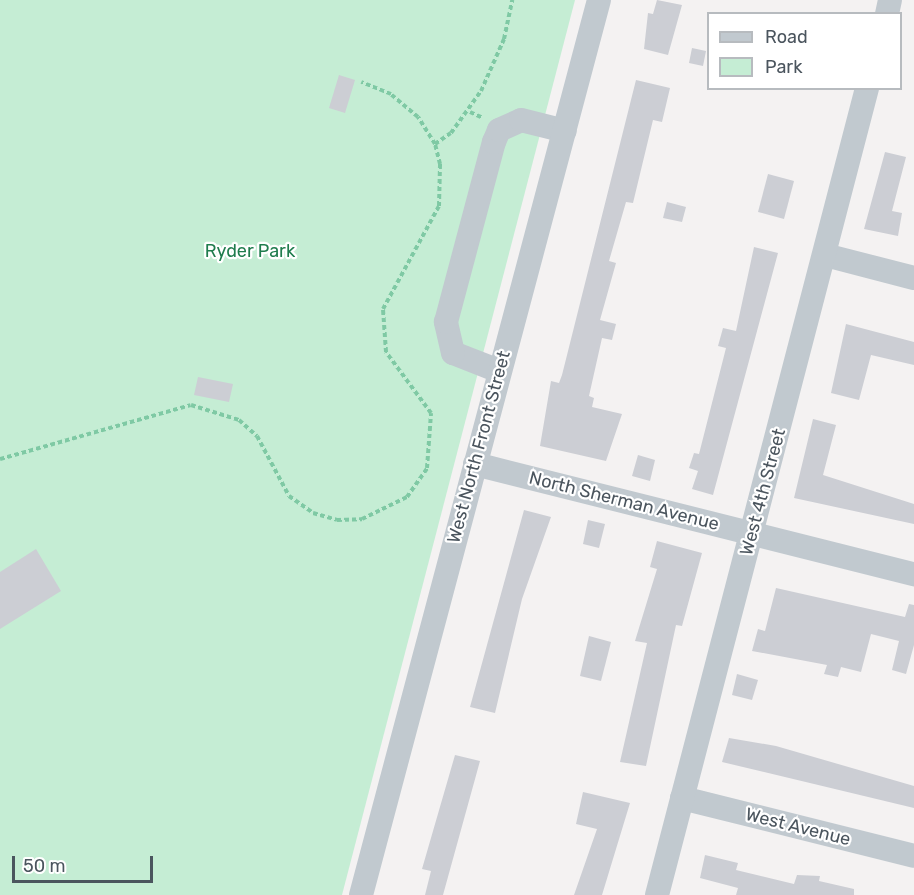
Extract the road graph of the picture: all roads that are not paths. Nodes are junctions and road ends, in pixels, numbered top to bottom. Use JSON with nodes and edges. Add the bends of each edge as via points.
{"nodes":[{"id":1,"x":599,"y":0,"type":"edge"},
{"id":2,"x":866,"y":90,"type":"edge"},
{"id":3,"x":565,"y":131,"type":"junction"},
{"id":4,"x":825,"y":255,"type":"junction"},
{"id":5,"x":914,"y":278,"type":"edge"},
{"id":6,"x":499,"y":371,"type":"junction"},
{"id":7,"x":475,"y":464,"type":"junction"},
{"id":8,"x":753,"y":534,"type":"junction"},
{"id":9,"x":914,"y":574,"type":"edge"},
{"id":10,"x":682,"y":798,"type":"junction"},
{"id":11,"x":914,"y":856,"type":"edge"},
{"id":12,"x":361,"y":895,"type":"edge"},
{"id":13,"x":657,"y":895,"type":"edge"}],
"edges":[{"from":1,"to":3,"type":"street","name":"West North Front Street"},
{"from":2,"to":4,"type":"street","name":"West 4th Street"},
{"from":3,"to":6,"type":"street","name":"West North Front Street"},
{"from":3,"to":6,"type":"street","via":[[520,120],[499,130],[494,142],[446,322],[453,352]]},
{"from":4,"to":5,"type":"street"},
{"from":4,"to":8,"type":"street","name":"West 4th Street"},
{"from":6,"to":7,"type":"street","name":"West North Front Street"},
{"from":7,"to":8,"type":"street","name":"North Sherman Avenue"},
{"from":7,"to":12,"type":"street","name":"West North Front Street"},
{"from":8,"to":9,"type":"street","name":"North Sherman Avenue"},
{"from":8,"to":10,"type":"street","name":"West 4th Street"},
{"from":10,"to":11,"type":"street","name":"West Avenue"},
{"from":10,"to":13,"type":"street","name":"West 4th Street"}]}
